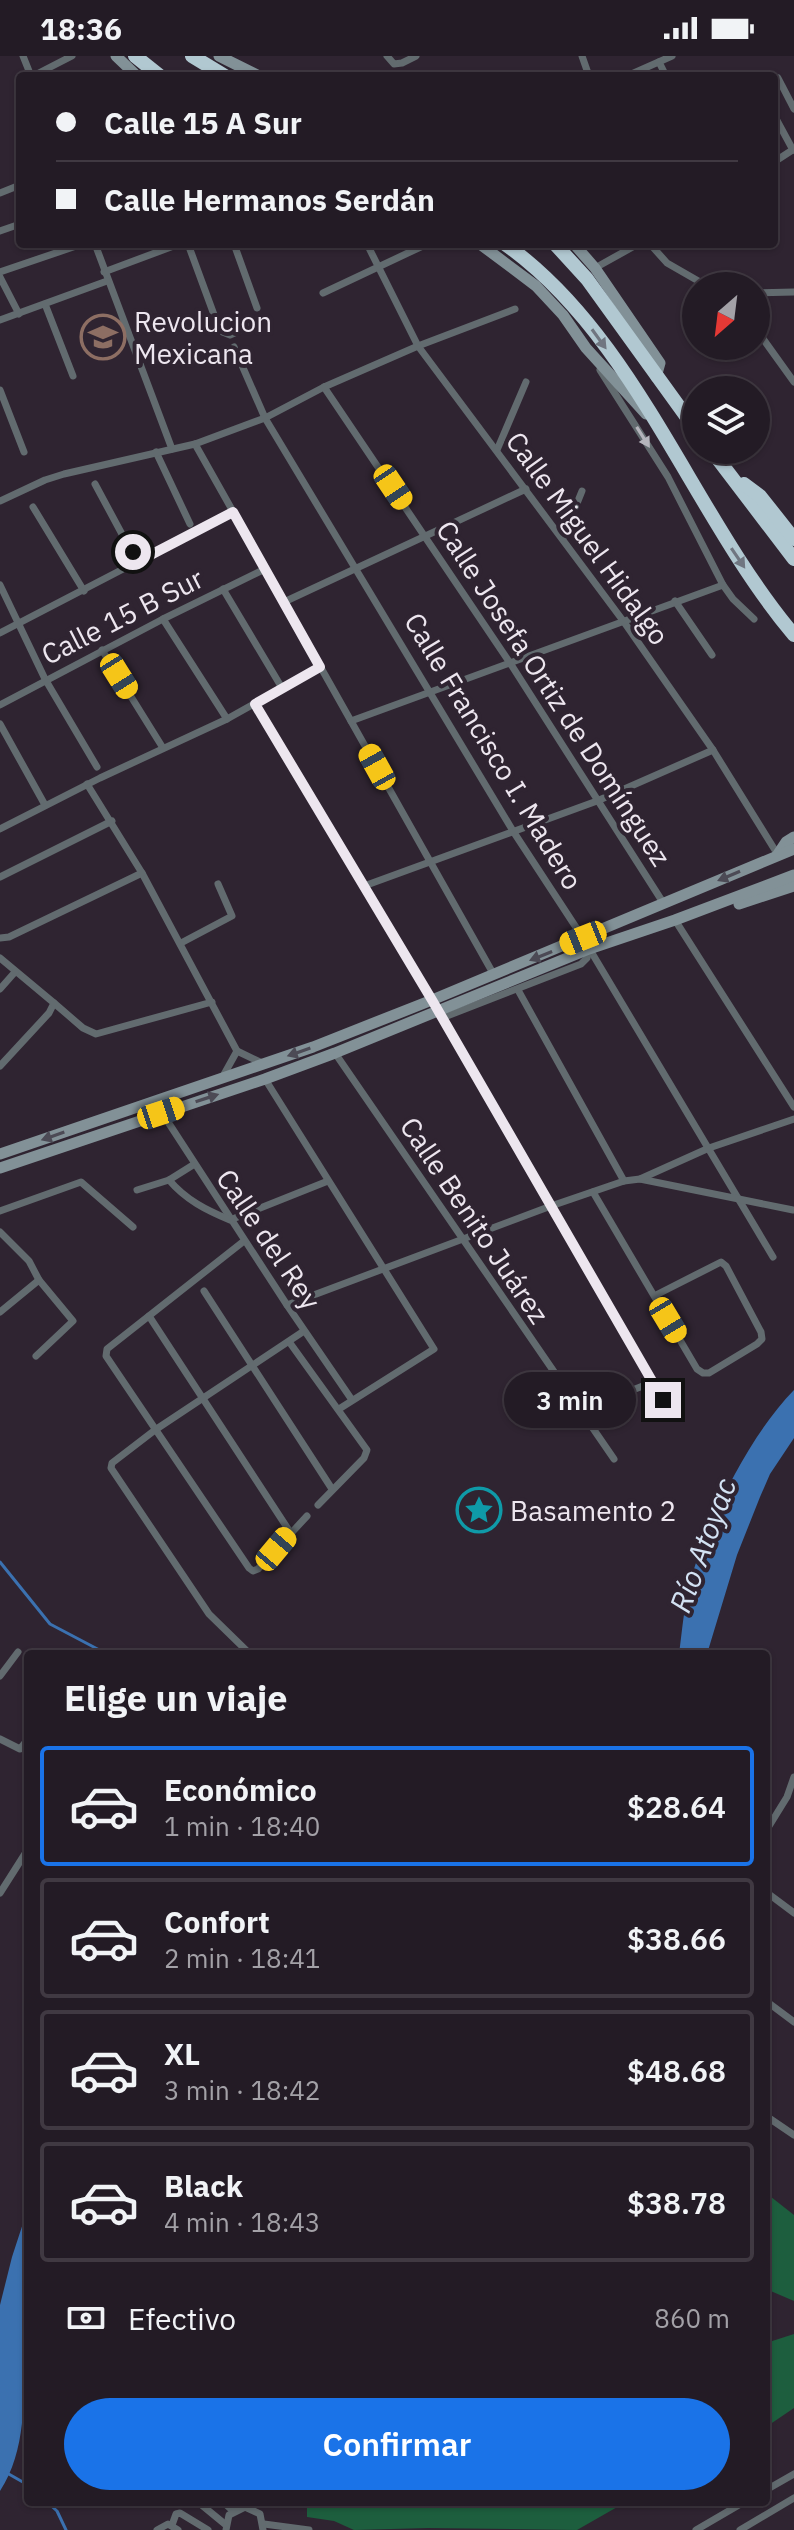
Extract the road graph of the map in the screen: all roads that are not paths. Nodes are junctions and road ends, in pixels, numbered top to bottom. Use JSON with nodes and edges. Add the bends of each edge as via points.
{"nodes":[{"id":1,"x":72,"y":56,"type":"edge"},
{"id":2,"x":116,"y":56,"type":"edge"},
{"id":3,"x":135,"y":56,"type":"edge"},
{"id":4,"x":192,"y":56,"type":"edge"},
{"id":5,"x":219,"y":56,"type":"edge"},
{"id":6,"x":387,"y":56,"type":"edge"},
{"id":7,"x":416,"y":56,"type":"edge"},
{"id":8,"x":672,"y":56,"type":"edge"},
{"id":9,"x":659,"y":62,"type":"junction"},
{"id":10,"x":40,"y":72,"type":"edge"},
{"id":11,"x":133,"y":72,"type":"edge"},
{"id":12,"x":155,"y":72,"type":"edge"},
{"id":13,"x":218,"y":72,"type":"edge"},
{"id":14,"x":251,"y":72,"type":"edge"},
{"id":15,"x":636,"y":72,"type":"edge"},
{"id":16,"x":664,"y":72,"type":"edge"},
{"id":17,"x":778,"y":78,"type":"dead end"},
{"id":18,"x":794,"y":109,"type":"edge"},
{"id":19,"x":778,"y":122,"type":"edge"},
{"id":20,"x":793,"y":149,"type":"edge"},
{"id":21,"x":71,"y":248,"type":"edge"},
{"id":22,"x":96,"y":248,"type":"edge"},
{"id":23,"x":168,"y":248,"type":"edge"},
{"id":24,"x":189,"y":248,"type":"edge"},
{"id":25,"x":235,"y":248,"type":"edge"},
{"id":26,"x":369,"y":248,"type":"edge"},
{"id":27,"x":418,"y":248,"type":"edge"},
{"id":28,"x":485,"y":248,"type":"edge"},
{"id":29,"x":510,"y":248,"type":"edge"},
{"id":30,"x":559,"y":248,"type":"edge"},
{"id":31,"x":578,"y":248,"type":"edge"},
{"id":32,"x":631,"y":248,"type":"edge"},
{"id":33,"x":654,"y":248,"type":"edge"},
{"id":34,"x":377,"y":267,"type":"junction"},
{"id":35,"x":595,"y":268,"type":"junction"},
{"id":36,"x":104,"y":272,"type":"junction"},
{"id":37,"x":683,"y":272,"type":"edge"},
{"id":38,"x":0,"y":274,"type":"edge"},
{"id":39,"x":107,"y":281,"type":"junction"},
{"id":40,"x":794,"y":292,"type":"edge"},
{"id":41,"x":323,"y":293,"type":"dead end"},
{"id":42,"x":770,"y":293,"type":"edge"},
{"id":43,"x":45,"y":304,"type":"junction"},
{"id":44,"x":257,"y":308,"type":"dead end"},
{"id":45,"x":515,"y":309,"type":"dead end"},
{"id":46,"x":19,"y":314,"type":"junction"},
{"id":47,"x":0,"y":320,"type":"edge"},
{"id":48,"x":250,"y":326,"type":"dead end"},
{"id":49,"x":418,"y":346,"type":"junction"},
{"id":50,"x":234,"y":347,"type":"dead end"},
{"id":51,"x":586,"y":348,"type":"junction"},
{"id":52,"x":770,"y":349,"type":"edge"},
{"id":53,"x":73,"y":376,"type":"dead end"},
{"id":54,"x":656,"y":377,"type":"junction"},
{"id":55,"x":526,"y":382,"type":"dead end"},
{"id":56,"x":794,"y":382,"type":"edge"},
{"id":57,"x":324,"y":387,"type":"junction"},
{"id":58,"x":0,"y":390,"type":"edge"},
{"id":59,"x":682,"y":411,"type":"edge"},
{"id":60,"x":265,"y":418,"type":"junction"},
{"id":61,"x":657,"y":428,"type":"junction"},
{"id":62,"x":195,"y":444,"type":"junction"},
{"id":63,"x":172,"y":449,"type":"junction"},
{"id":64,"x":497,"y":450,"type":"junction"},
{"id":65,"x":24,"y":452,"type":"dead end"},
{"id":66,"x":156,"y":452,"type":"junction"},
{"id":67,"x":722,"y":464,"type":"edge"},
{"id":68,"x":728,"y":471,"type":"junction"},
{"id":69,"x":95,"y":484,"type":"dead end"},
{"id":70,"x":526,"y":489,"type":"junction"},
{"id":71,"x":582,"y":491,"type":"dead end"},
{"id":72,"x":0,"y":501,"type":"edge"},
{"id":73,"x":33,"y":507,"type":"dead end"},
{"id":74,"x":233,"y":512,"type":"junction"},
{"id":75,"x":190,"y":524,"type":"dead end"},
{"id":76,"x":427,"y":537,"type":"junction"},
{"id":77,"x":563,"y":538,"type":"junction"},
{"id":78,"x":794,"y":539,"type":"edge"},
{"id":79,"x":794,"y":559,"type":"edge"},
{"id":80,"x":137,"y":562,"type":"junction"},
{"id":81,"x":265,"y":569,"type":"junction"},
{"id":82,"x":356,"y":569,"type":"junction"},
{"id":83,"x":0,"y":585,"type":"edge"},
{"id":84,"x":723,"y":585,"type":"junction"},
{"id":85,"x":223,"y":589,"type":"junction"},
{"id":86,"x":84,"y":591,"type":"junction"},
{"id":87,"x":675,"y":601,"type":"junction"},
{"id":88,"x":284,"y":602,"type":"junction"},
{"id":89,"x":776,"y":614,"type":"junction"},
{"id":90,"x":163,"y":619,"type":"junction"},
{"id":91,"x":754,"y":619,"type":"dead end"},
{"id":92,"x":624,"y":622,"type":"junction"},
{"id":93,"x":20,"y":623,"type":"junction"},
{"id":94,"x":0,"y":633,"type":"edge"},
{"id":95,"x":794,"y":635,"type":"edge"},
{"id":96,"x":794,"y":644,"type":"edge"},
{"id":97,"x":102,"y":650,"type":"junction"},
{"id":98,"x":712,"y":655,"type":"dead end"},
{"id":99,"x":510,"y":663,"type":"junction"},
{"id":100,"x":320,"y":667,"type":"junction"},
{"id":101,"x":45,"y":679,"type":"junction"},
{"id":102,"x":282,"y":688,"type":"junction"},
{"id":103,"x":429,"y":691,"type":"junction"},
{"id":104,"x":255,"y":704,"type":"junction"},
{"id":105,"x":0,"y":705,"type":"edge"},
{"id":106,"x":227,"y":719,"type":"junction"},
{"id":107,"x":351,"y":721,"type":"junction"},
{"id":108,"x":0,"y":724,"type":"edge"},
{"id":109,"x":163,"y":748,"type":"junction"},
{"id":110,"x":713,"y":750,"type":"junction"},
{"id":111,"x":97,"y":767,"type":"dead end"},
{"id":112,"x":87,"y":784,"type":"junction"},
{"id":113,"x":597,"y":801,"type":"junction"},
{"id":114,"x":45,"y":805,"type":"junction"},
{"id":115,"x":112,"y":821,"type":"junction"},
{"id":116,"x":0,"y":829,"type":"edge"},
{"id":117,"x":513,"y":831,"type":"junction"},
{"id":118,"x":794,"y":837,"type":"edge"},
{"id":119,"x":794,"y":849,"type":"edge"},
{"id":120,"x":778,"y":855,"type":"junction"},
{"id":121,"x":430,"y":861,"type":"junction"},
{"id":122,"x":142,"y":873,"type":"junction"},
{"id":123,"x":794,"y":875,"type":"edge"},
{"id":124,"x":0,"y":877,"type":"edge"},
{"id":125,"x":218,"y":884,"type":"dead end"},
{"id":126,"x":364,"y":886,"type":"junction"},
{"id":127,"x":794,"y":886,"type":"edge"},
{"id":128,"x":723,"y":903,"type":"junction"},
{"id":129,"x":664,"y":904,"type":"junction"},
{"id":130,"x":675,"y":920,"type":"junction"},
{"id":131,"x":0,"y":938,"type":"edge"},
{"id":132,"x":181,"y":943,"type":"junction"},
{"id":133,"x":586,"y":943,"type":"junction"},
{"id":134,"x":0,"y":958,"type":"edge"},
{"id":135,"x":15,"y":972,"type":"junction"},
{"id":136,"x":494,"y":975,"type":"junction"},
{"id":137,"x":0,"y":989,"type":"edge"},
{"id":138,"x":518,"y":990,"type":"junction"},
{"id":139,"x":212,"y":1002,"type":"junction"},
{"id":140,"x":54,"y":1003,"type":"junction"},
{"id":141,"x":435,"y":1006,"type":"junction"},
{"id":142,"x":237,"y":1051,"type":"junction"},
{"id":143,"x":335,"y":1053,"type":"junction"},
{"id":144,"x":265,"y":1064,"type":"junction"},
{"id":145,"x":0,"y":1066,"type":"edge"},
{"id":146,"x":221,"y":1078,"type":"junction"},
{"id":147,"x":265,"y":1079,"type":"junction"},
{"id":148,"x":151,"y":1103,"type":"junction"},
{"id":149,"x":794,"y":1107,"type":"edge"},
{"id":150,"x":161,"y":1113,"type":"junction"},
{"id":151,"x":794,"y":1119,"type":"edge"},
{"id":152,"x":709,"y":1148,"type":"junction"},
{"id":153,"x":0,"y":1154,"type":"edge"},
{"id":154,"x":193,"y":1165,"type":"junction"},
{"id":155,"x":0,"y":1168,"type":"edge"},
{"id":156,"x":640,"y":1179,"type":"junction"},
{"id":157,"x":169,"y":1180,"type":"junction"},
{"id":158,"x":328,"y":1181,"type":"junction"},
{"id":159,"x":624,"y":1181,"type":"junction"},
{"id":160,"x":137,"y":1190,"type":"dead end"},
{"id":161,"x":593,"y":1192,"type":"junction"},
{"id":162,"x":739,"y":1199,"type":"junction"},
{"id":163,"x":551,"y":1206,"type":"junction"},
{"id":164,"x":793,"y":1210,"type":"edge"},
{"id":165,"x":0,"y":1211,"type":"edge"},
{"id":166,"x":230,"y":1220,"type":"junction"},
{"id":167,"x":133,"y":1227,"type":"dead end"},
{"id":168,"x":0,"y":1232,"type":"edge"},
{"id":169,"x":9,"y":1240,"type":"junction"},
{"id":170,"x":244,"y":1241,"type":"junction"},
{"id":171,"x":462,"y":1241,"type":"junction"},
{"id":172,"x":0,"y":1246,"type":"edge"},
{"id":173,"x":773,"y":1257,"type":"dead end"},
{"id":174,"x":384,"y":1268,"type":"junction"},
{"id":175,"x":39,"y":1280,"type":"junction"},
{"id":176,"x":204,"y":1291,"type":"dead end"},
{"id":177,"x":654,"y":1296,"type":"junction"},
{"id":178,"x":287,"y":1305,"type":"junction"},
{"id":179,"x":0,"y":1312,"type":"edge"},
{"id":180,"x":149,"y":1316,"type":"junction"},
{"id":181,"x":304,"y":1331,"type":"junction"},
{"id":182,"x":290,"y":1343,"type":"junction"},
{"id":183,"x":36,"y":1356,"type":"dead end"},
{"id":184,"x":253,"y":1367,"type":"junction"},
{"id":185,"x":653,"y":1382,"type":"junction"},
{"id":186,"x":204,"y":1399,"type":"junction"},
{"id":187,"x":352,"y":1400,"type":"junction"},
{"id":188,"x":339,"y":1409,"type":"junction"},
{"id":189,"x":579,"y":1411,"type":"junction"},
{"id":190,"x":673,"y":1417,"type":"dead end"},
{"id":191,"x":542,"y":1419,"type":"dead end"},
{"id":192,"x":155,"y":1430,"type":"junction"},
{"id":193,"x":614,"y":1459,"type":"dead end"},
{"id":194,"x":332,"y":1489,"type":"junction"},
{"id":195,"x":318,"y":1505,"type":"dead end"},
{"id":196,"x":307,"y":1516,"type":"dead end"},
{"id":197,"x":290,"y":1532,"type":"junction"},
{"id":198,"x":246,"y":1650,"type":"edge"},
{"id":199,"x":18,"y":1652,"type":"dead end"},
{"id":200,"x":0,"y":1676,"type":"edge"},
{"id":201,"x":0,"y":1739,"type":"edge"},
{"id":202,"x":24,"y":1744,"type":"edge"},
{"id":203,"x":794,"y":1777,"type":"edge"},
{"id":204,"x":790,"y":1799,"type":"edge"},
{"id":205,"x":770,"y":1826,"type":"edge"},
{"id":206,"x":24,"y":1855,"type":"edge"},
{"id":207,"x":0,"y":1893,"type":"edge"},
{"id":208,"x":770,"y":1895,"type":"edge"},
{"id":209,"x":794,"y":1913,"type":"edge"},
{"id":210,"x":770,"y":2004,"type":"edge"},
{"id":211,"x":794,"y":2022,"type":"edge"},
{"id":212,"x":770,"y":2119,"type":"edge"},
{"id":213,"x":794,"y":2135,"type":"edge"},
{"id":214,"x":794,"y":2474,"type":"edge"},
{"id":215,"x":770,"y":2488,"type":"edge"},
{"id":216,"x":794,"y":2498,"type":"edge"},
{"id":217,"x":202,"y":2506,"type":"edge"},
{"id":218,"x":227,"y":2506,"type":"edge"},
{"id":219,"x":247,"y":2506,"type":"edge"},
{"id":220,"x":252,"y":2506,"type":"edge"},
{"id":221,"x":737,"y":2506,"type":"edge"},
{"id":222,"x":233,"y":2511,"type":"junction"},
{"id":223,"x":263,"y":2527,"type":"edge"},
{"id":224,"x":175,"y":2528,"type":"edge"},
{"id":225,"x":226,"y":2528,"type":"edge"},
{"id":226,"x":294,"y":2529,"type":"edge"},
{"id":227,"x":157,"y":2530,"type":"edge"},
{"id":228,"x":208,"y":2530,"type":"edge"},
{"id":229,"x":309,"y":2530,"type":"edge"},
{"id":230,"x":696,"y":2530,"type":"edge"},
{"id":231,"x":740,"y":2530,"type":"edge"}],
"edges":[{"from":1,"to":10,"type":"street"},
{"from":2,"to":11,"type":"main road"},
{"from":3,"to":12,"type":"highway"},
{"from":4,"to":13,"type":"highway"},
{"from":5,"to":14,"type":"main road"},
{"from":6,"to":7,"type":"street","via":[[394,64]]},
{"from":8,"to":9,"type":"street"},
{"from":9,"to":15,"type":"street"},
{"from":9,"to":16,"type":"street"},
{"from":17,"to":18,"type":"street"},
{"from":19,"to":20,"type":"street"},
{"from":21,"to":38,"type":"street"},
{"from":22,"to":36,"type":"street"},
{"from":23,"to":36,"type":"street"},
{"from":24,"to":48,"type":"street","via":[[220,331],[230,335]]},
{"from":25,"to":44,"type":"street"},
{"from":26,"to":34,"type":"street","name":"Calle Miguel Hidalgo"},
{"from":27,"to":34,"type":"street"},
{"from":28,"to":51,"type":"main road","via":[[536,286]]},
{"from":29,"to":61,"type":"highway","one_way":true,"via":[[551,281],[590,326]]},
{"from":30,"to":54,"type":"highway"},
{"from":31,"to":35,"type":"main road"},
{"from":32,"to":35,"type":"street"},
{"from":33,"to":37,"type":"street"},
{"from":34,"to":41,"type":"street"},
{"from":34,"to":49,"type":"street","name":"Calle Miguel Hidalgo"},
{"from":35,"to":54,"type":"main road","via":[[660,363]]},
{"from":36,"to":39,"type":"street"},
{"from":38,"to":46,"type":"street"},
{"from":39,"to":43,"type":"street"},
{"from":39,"to":63,"type":"street"},
{"from":40,"to":42,"type":"street"},
{"from":43,"to":46,"type":"street"},
{"from":43,"to":53,"type":"street"},
{"from":45,"to":49,"type":"street"},
{"from":46,"to":47,"type":"street"},
{"from":49,"to":57,"type":"street"},
{"from":49,"to":64,"type":"street","name":"Calle Miguel Hidalgo"},
{"from":50,"to":60,"type":"street","name":"Calle Francisco I. Madero"},
{"from":51,"to":61,"type":"main road"},
{"from":51,"to":84,"type":"street","one_way":true,"via":[[668,477]]},
{"from":52,"to":56,"type":"street"},
{"from":54,"to":59,"type":"highway"},
{"from":55,"to":64,"type":"street"},
{"from":57,"to":60,"type":"street"},
{"from":57,"to":76,"type":"street","name":"Calle Josefa Ortiz de Domínguez"},
{"from":58,"to":65,"type":"street"},
{"from":60,"to":62,"type":"street"},
{"from":60,"to":82,"type":"street","name":"Calle Francisco I. Madero"},
{"from":61,"to":89,"type":"highway","one_way":true},
{"from":62,"to":63,"type":"street"},
{"from":62,"to":74,"type":"street"},
{"from":63,"to":66,"type":"street"},
{"from":64,"to":70,"type":"street","name":"Calle Miguel Hidalgo"},
{"from":66,"to":72,"type":"street","via":[[45,480]]},
{"from":66,"to":75,"type":"street"},
{"from":67,"to":68,"type":"highway"},
{"from":68,"to":78,"type":"highway","via":[[760,496]]},
{"from":68,"to":79,"type":"highway"},
{"from":69,"to":80,"type":"street"},
{"from":70,"to":76,"type":"street"},
{"from":70,"to":77,"type":"street","name":"Calle Miguel Hidalgo"},
{"from":71,"to":77,"type":"street"},
{"from":73,"to":86,"type":"street"},
{"from":74,"to":80,"type":"street"},
{"from":74,"to":81,"type":"street"},
{"from":76,"to":82,"type":"street"},
{"from":76,"to":99,"type":"street","name":"Calle Josefa Ortiz de Domínguez"},
{"from":77,"to":92,"type":"street","name":"Calle Miguel Hidalgo"},
{"from":80,"to":86,"type":"street"},
{"from":81,"to":85,"type":"street","name":"Calle 15 B Sur"},
{"from":81,"to":88,"type":"street"},
{"from":82,"to":88,"type":"street"},
{"from":82,"to":103,"type":"street","name":"Calle Francisco I. Madero"},
{"from":83,"to":93,"type":"street"},
{"from":84,"to":87,"type":"street"},
{"from":84,"to":91,"type":"street"},
{"from":85,"to":90,"type":"street","name":"Calle 15 B Sur"},
{"from":85,"to":102,"type":"street"},
{"from":86,"to":93,"type":"street"},
{"from":87,"to":92,"type":"street"},
{"from":87,"to":98,"type":"street"},
{"from":88,"to":100,"type":"street"},
{"from":89,"to":95,"type":"highway"},
{"from":89,"to":96,"type":"highway"},
{"from":90,"to":97,"type":"street","name":"Calle 15 B Sur"},
{"from":90,"to":106,"type":"street"},
{"from":92,"to":99,"type":"street"},
{"from":92,"to":110,"type":"street","name":"Calle Miguel Hidalgo"},
{"from":93,"to":94,"type":"street"},
{"from":93,"to":101,"type":"street"},
{"from":97,"to":101,"type":"street","name":"Calle 15 B Sur"},
{"from":97,"to":109,"type":"street"},
{"from":99,"to":103,"type":"street"},
{"from":99,"to":113,"type":"street","name":"Calle Josefa Ortiz de Domínguez"},
{"from":100,"to":102,"type":"street"},
{"from":100,"to":107,"type":"street"},
{"from":101,"to":105,"type":"street","name":"Calle 15 B Sur"},
{"from":101,"to":111,"type":"street"},
{"from":102,"to":104,"type":"street"},
{"from":103,"to":107,"type":"street"},
{"from":103,"to":117,"type":"street","name":"Calle Francisco I. Madero"},
{"from":104,"to":106,"type":"street"},
{"from":104,"to":126,"type":"street"},
{"from":106,"to":109,"type":"street"},
{"from":107,"to":121,"type":"street"},
{"from":108,"to":114,"type":"street"},
{"from":109,"to":112,"type":"street"},
{"from":110,"to":113,"type":"street"},
{"from":110,"to":120,"type":"street","name":"Calle Miguel Hidalgo"},
{"from":112,"to":114,"type":"street"},
{"from":112,"to":115,"type":"street"},
{"from":113,"to":117,"type":"street"},
{"from":113,"to":129,"type":"street","name":"Calle Josefa Ortiz de Domínguez"},
{"from":114,"to":116,"type":"street"},
{"from":115,"to":122,"type":"street"},
{"from":115,"to":124,"type":"street"},
{"from":117,"to":121,"type":"street"},
{"from":117,"to":133,"type":"street","name":"Calle Francisco I. Madero"},
{"from":118,"to":120,"type":"main road"},
{"from":119,"to":120,"type":"main road"},
{"from":120,"to":129,"type":"main road","one_way":true},
{"from":121,"to":126,"type":"street"},
{"from":121,"to":136,"type":"street"},
{"from":122,"to":131,"type":"street"},
{"from":122,"to":132,"type":"street"},
{"from":123,"to":128,"type":"main road"},
{"from":125,"to":132,"type":"street","via":[[232,916]]},
{"from":126,"to":141,"type":"street"},
{"from":127,"to":128,"type":"main road","via":[[738,904]]},
{"from":128,"to":130,"type":"main road"},
{"from":129,"to":133,"type":"main road"},
{"from":130,"to":133,"type":"main road"},
{"from":130,"to":149,"type":"street"},
{"from":132,"to":139,"type":"street"},
{"from":133,"to":136,"type":"main road","one_way":true},
{"from":133,"to":138,"type":"street","via":[[587,958],[581,964]]},
{"from":133,"to":141,"type":"main road"},
{"from":133,"to":152,"type":"street","name":"Calle Francisco I. Madero"},
{"from":134,"to":135,"type":"street"},
{"from":135,"to":137,"type":"street"},
{"from":135,"to":140,"type":"street"},
{"from":136,"to":141,"type":"main road"},
{"from":138,"to":141,"type":"street","via":[[447,1016]]},
{"from":138,"to":159,"type":"street"},
{"from":139,"to":140,"type":"street","via":[[96,1034]]},
{"from":139,"to":142,"type":"street"},
{"from":140,"to":145,"type":"street"},
{"from":141,"to":143,"type":"main road"},
{"from":141,"to":144,"type":"main road","one_way":true},
{"from":141,"to":163,"type":"street"},
{"from":142,"to":144,"type":"street"},
{"from":142,"to":146,"type":"street"},
{"from":143,"to":147,"type":"main road"},
{"from":143,"to":171,"type":"street","name":"Calle Benito Juárez"},
{"from":144,"to":146,"type":"main road"},
{"from":146,"to":148,"type":"main road"},
{"from":150,"to":147,"type":"main road","one_way":true},
{"from":147,"to":158,"type":"street"},
{"from":148,"to":150,"type":"street","name":"Calle del Rey"},
{"from":148,"to":153,"type":"main road","one_way":true},
{"from":150,"to":154,"type":"street","name":"Calle del Rey"},
{"from":150,"to":155,"type":"main road"},
{"from":151,"to":152,"type":"street"},
{"from":152,"to":156,"type":"street"},
{"from":152,"to":162,"type":"street","name":"Calle Francisco I. Madero"},
{"from":154,"to":157,"type":"street"},
{"from":154,"to":166,"type":"street","name":"Calle del Rey"},
{"from":156,"to":159,"type":"street"},
{"from":156,"to":162,"type":"street"},
{"from":157,"to":160,"type":"street"},
{"from":157,"to":166,"type":"street","via":[[188,1198]]},
{"from":158,"to":166,"type":"street"},
{"from":158,"to":174,"type":"street"},
{"from":159,"to":161,"type":"street"},
{"from":161,"to":163,"type":"street"},
{"from":161,"to":177,"type":"street"},
{"from":162,"to":164,"type":"street"},
{"from":162,"to":173,"type":"street","name":"Calle Francisco I. Madero"},
{"from":163,"to":171,"type":"street"},
{"from":163,"to":185,"type":"street"},
{"from":165,"to":167,"type":"street","via":[[81,1182]]},
{"from":166,"to":170,"type":"street","name":"Calle del Rey"},
{"from":168,"to":169,"type":"street"},
{"from":169,"to":172,"type":"street"},
{"from":169,"to":175,"type":"street"},
{"from":170,"to":178,"type":"street","name":"Calle del Rey"},
{"from":170,"to":180,"type":"street"},
{"from":171,"to":174,"type":"street"},
{"from":171,"to":189,"type":"street","name":"Calle Benito Juárez"},
{"from":174,"to":178,"type":"street"},
{"from":174,"to":187,"type":"street","via":[[434,1349]]},
{"from":175,"to":179,"type":"street"},
{"from":175,"to":183,"type":"street","via":[[73,1321]]},
{"from":176,"to":184,"type":"street"},
{"from":177,"to":177,"type":"street","via":[[703,1373],[762,1339],[721,1262]]},
{"from":178,"to":181,"type":"street","name":"Calle del Rey"},
{"from":180,"to":186,"type":"street"},
{"from":180,"to":192,"type":"street","via":[[107,1349],[106,1356]]},
{"from":181,"to":182,"type":"street"},
{"from":181,"to":187,"type":"street","name":"Calle del Rey"},
{"from":182,"to":184,"type":"street"},
{"from":182,"to":188,"type":"street","name":"Calle del Rey"},
{"from":184,"to":186,"type":"street"},
{"from":184,"to":194,"type":"street"},
{"from":185,"to":189,"type":"street"},
{"from":185,"to":190,"type":"street"},
{"from":186,"to":192,"type":"street"},
{"from":186,"to":197,"type":"street"},
{"from":187,"to":188,"type":"street"},
{"from":188,"to":194,"type":"street","name":"Calle del Rey","via":[[367,1450]]},
{"from":189,"to":191,"type":"street"},
{"from":189,"to":193,"type":"street","name":"Calle Benito Juárez"},
{"from":192,"to":197,"type":"street","via":[[249,1568],[262,1565]]},
{"from":192,"to":198,"type":"street","via":[[111,1468],[209,1614]]},
{"from":194,"to":195,"type":"street"},
{"from":196,"to":197,"type":"street"},
{"from":199,"to":200,"type":"street"},
{"from":201,"to":202,"type":"street","via":[[20,1749]]},
{"from":203,"to":204,"type":"street"},
{"from":204,"to":205,"type":"street"},
{"from":206,"to":207,"type":"street"},
{"from":208,"to":209,"type":"street"},
{"from":210,"to":211,"type":"street"},
{"from":212,"to":213,"type":"street"},
{"from":214,"to":215,"type":"street"},
{"from":216,"to":231,"type":"street"},
{"from":217,"to":225,"type":"street"},
{"from":218,"to":222,"type":"street"},
{"from":219,"to":222,"type":"street"},
{"from":220,"to":223,"type":"street"},
{"from":221,"to":230,"type":"street"},
{"from":222,"to":225,"type":"street"},
{"from":223,"to":226,"type":"street"},
{"from":224,"to":227,"type":"street","via":[[164,2525]]},
{"from":224,"to":228,"type":"street","via":[[178,2513]]},
{"from":226,"to":229,"type":"street"}]}
